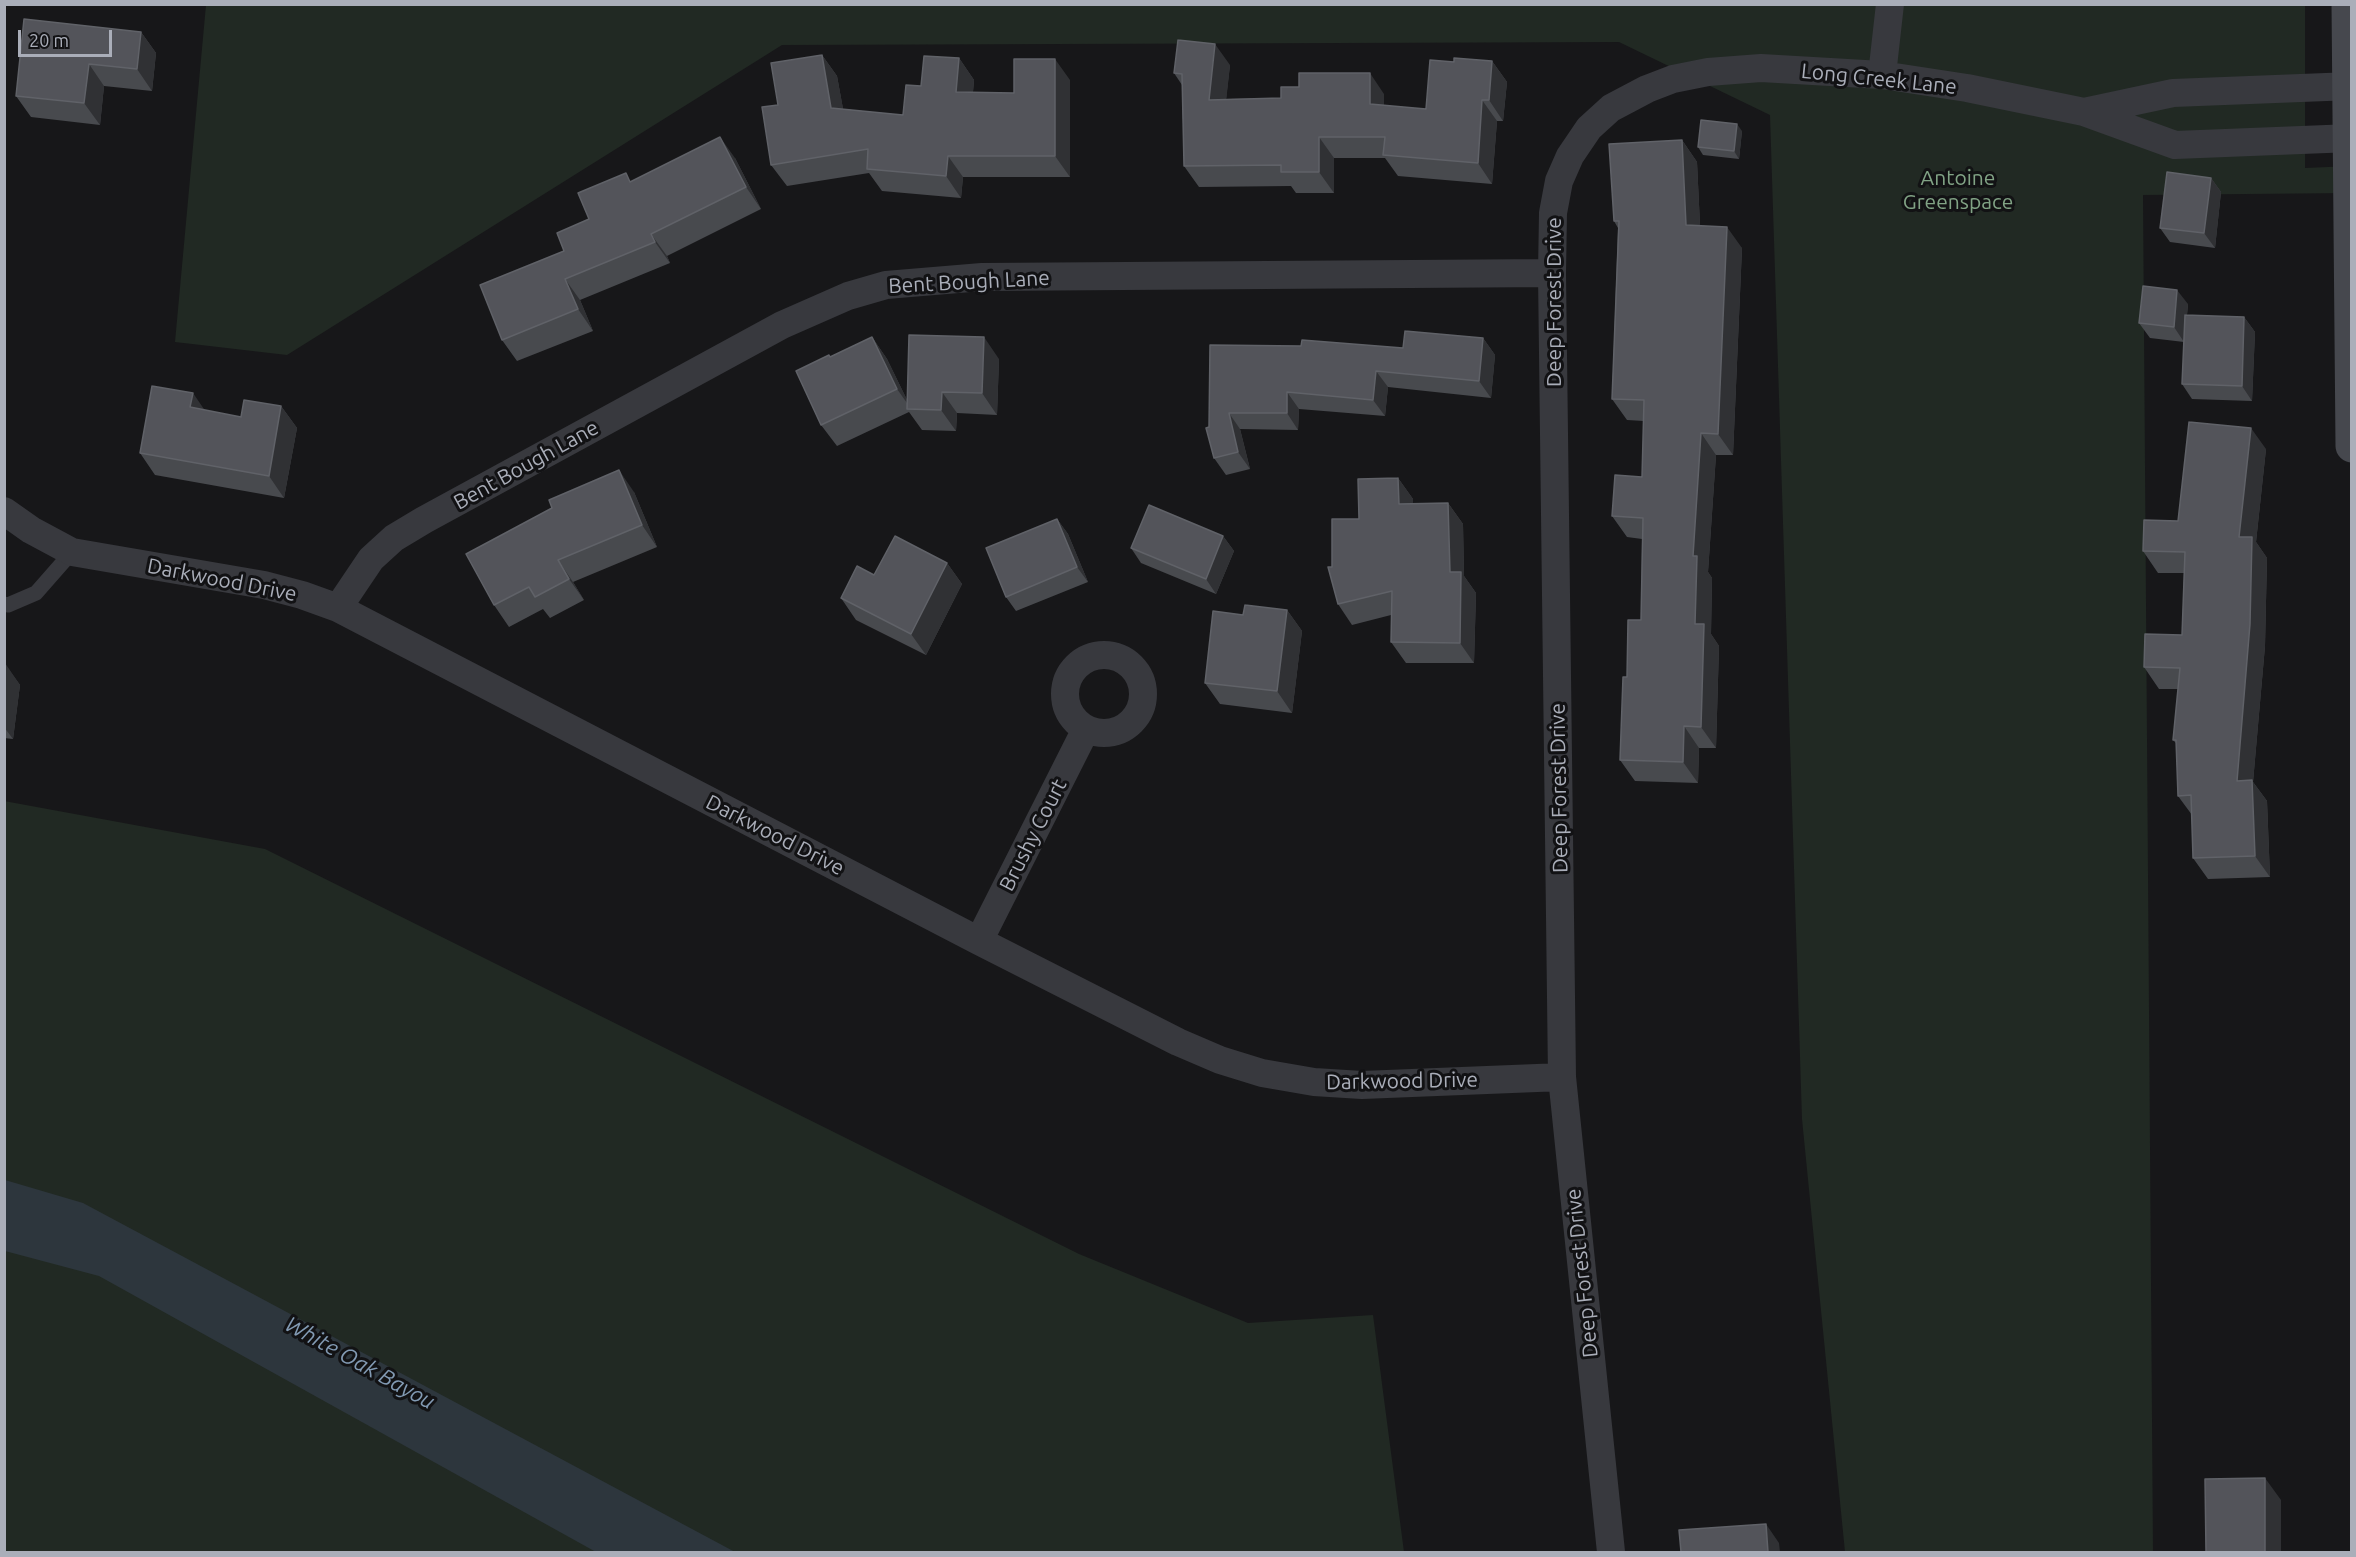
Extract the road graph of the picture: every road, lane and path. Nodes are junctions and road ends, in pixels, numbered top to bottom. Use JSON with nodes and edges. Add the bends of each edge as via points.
{"nodes":[{"id":1,"x":1890,"y":4,"type":"edge"},
{"id":2,"x":2348,"y":4,"type":"edge"},
{"id":3,"x":1882,"y":75,"type":"junction"},
{"id":4,"x":1673,"y":79,"type":"joint"},
{"id":5,"x":2350,"y":86,"type":"edge"},
{"id":6,"x":2084,"y":112,"type":"junction"},
{"id":7,"x":2350,"y":138,"type":"edge"},
{"id":8,"x":1552,"y":273,"type":"junction"},
{"id":9,"x":2352,"y":446,"type":"edge"},
{"id":10,"x":4,"y":511,"type":"edge"},
{"id":11,"x":72,"y":552,"type":"junction"},
{"id":12,"x":4,"y":604,"type":"edge"},
{"id":13,"x":338,"y":608,"type":"junction"},
{"id":14,"x":1086,"y":729,"type":"dead end"},
{"id":15,"x":979,"y":941,"type":"junction"},
{"id":16,"x":1562,"y":1077,"type":"junction"},
{"id":17,"x":1611,"y":1552,"type":"edge"}],
"edges":[{"from":1,"to":3,"type":"street"},
{"from":2,"to":5,"type":"main road"},
{"from":3,"to":4,"type":"street","name":"Long Creek Lane","via":[[1761,68]]},
{"from":3,"to":6,"type":"street","name":"Long Creek Lane"},
{"from":4,"to":8,"type":"street","name":"Deep Forest Drive","via":[[1611,108],[1589,128],[1570,156],[1559,181],[1553,213]]},
{"from":5,"to":6,"type":"street","name":"Long Creek Lane","via":[[2172,93]]},
{"from":5,"to":7,"type":"main road"},
{"from":6,"to":7,"type":"street","name":"Long Creek Lane","via":[[2175,145]]},
{"from":7,"to":9,"type":"main road"},
{"from":8,"to":13,"type":"street","name":"Bent Bough Lane","via":[[982,278],[886,285],[848,296],[782,325],[424,520],[394,538],[371,559]]},
{"from":8,"to":16,"type":"street","name":"Deep Forest Drive"},
{"from":10,"to":11,"type":"street","name":"Darkwood Drive"},
{"from":11,"to":12,"type":"lane","via":[[36,593]]},
{"from":11,"to":13,"type":"street","name":"Darkwood Drive","via":[[264,585]]},
{"from":13,"to":15,"type":"street","name":"Darkwood Drive"},
{"from":14,"to":15,"type":"street","name":"Brushy Court"},
{"from":15,"to":16,"type":"street","name":"Darkwood Drive","via":[[1178,1042],[1262,1073],[1362,1085]]},
{"from":16,"to":17,"type":"street","name":"Deep Forest Drive"}]}
